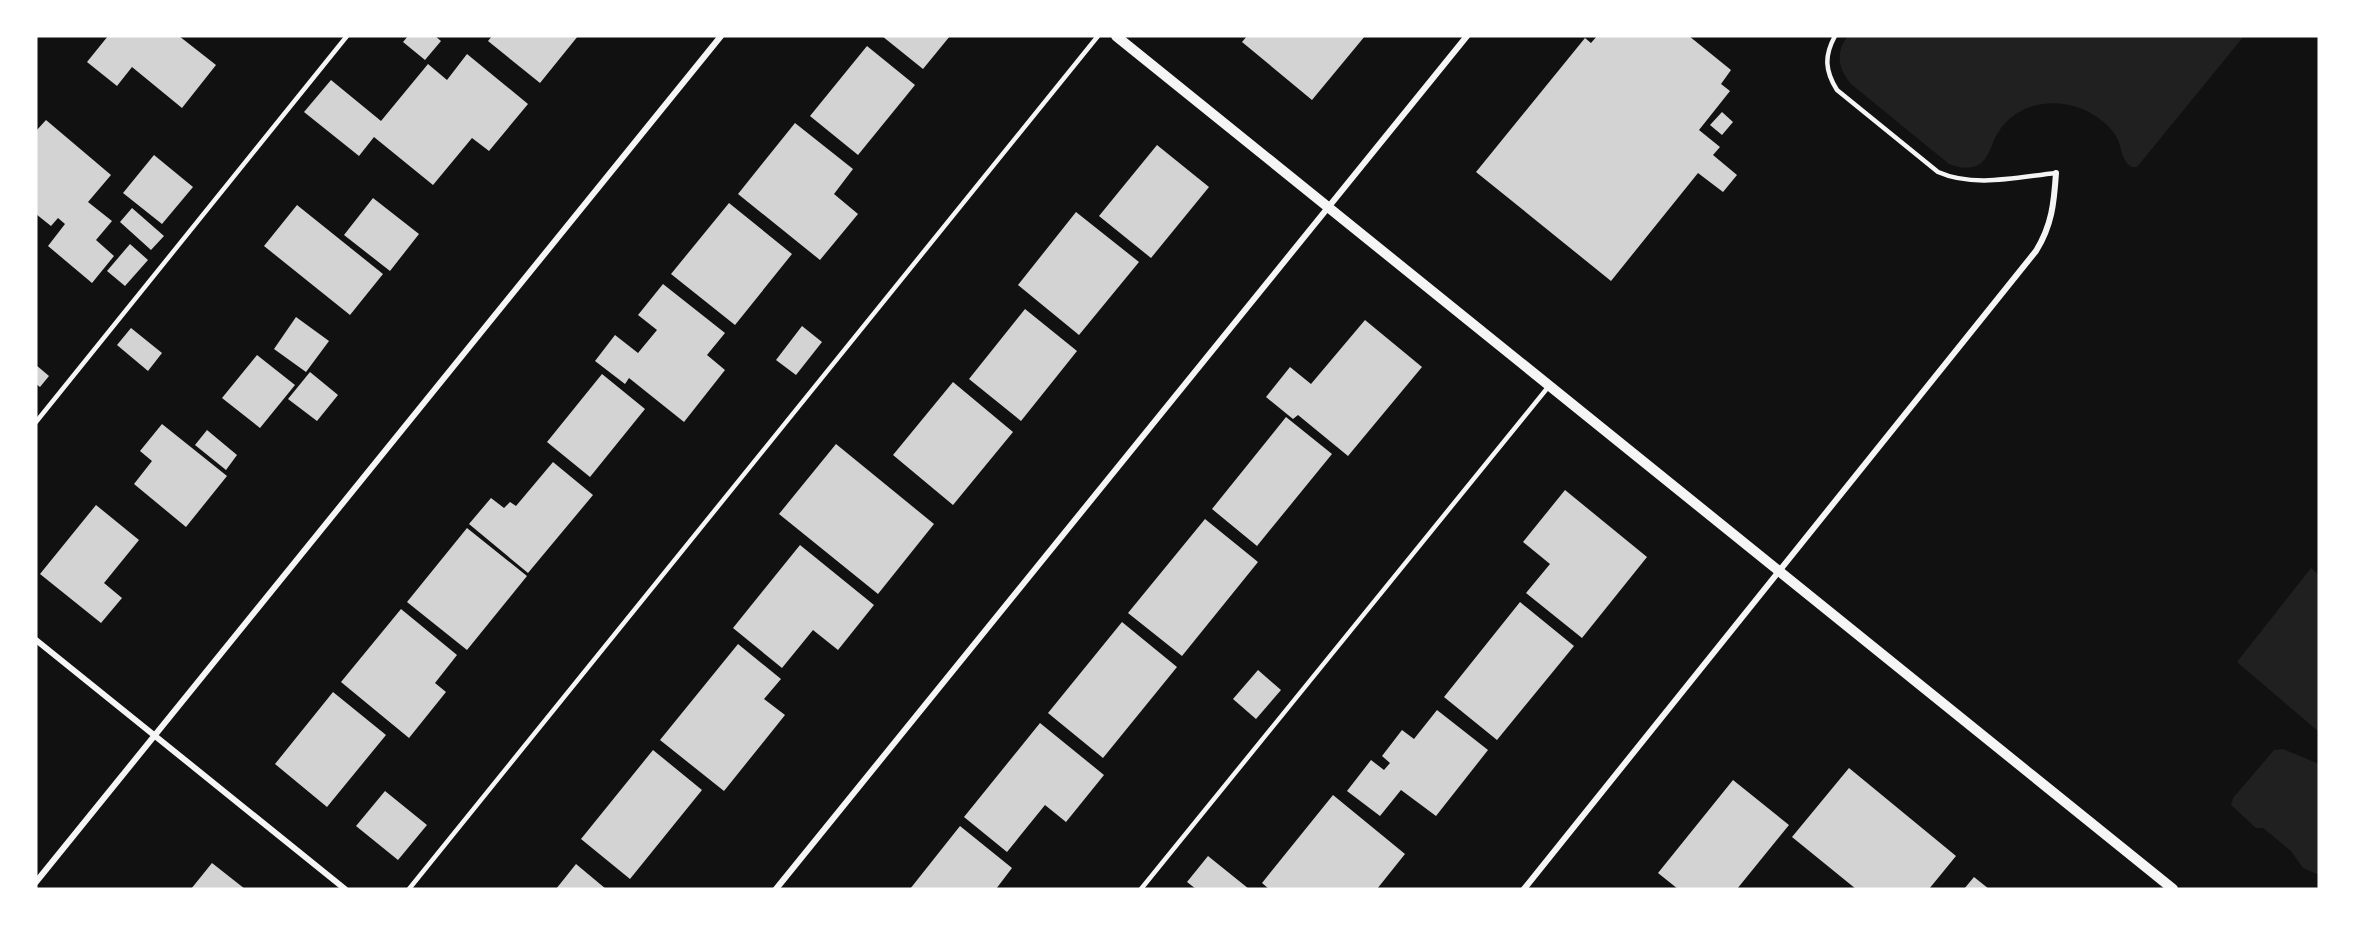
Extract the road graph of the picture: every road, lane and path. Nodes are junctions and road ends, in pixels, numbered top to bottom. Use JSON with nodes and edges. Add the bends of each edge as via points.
{"nodes":[{"id":1,"x":347,"y":36,"type":"edge"},
{"id":2,"x":721,"y":36,"type":"edge"},
{"id":3,"x":1098,"y":36,"type":"edge"},
{"id":4,"x":1116,"y":36,"type":"edge"},
{"id":5,"x":1467,"y":36,"type":"edge"},
{"id":6,"x":1835,"y":36,"type":"edge"},
{"id":7,"x":2056,"y":173,"type":"joint"},
{"id":8,"x":1328,"y":208,"type":"junction"},
{"id":9,"x":1549,"y":386,"type":"junction"},
{"id":10,"x":36,"y":422,"type":"edge"},
{"id":11,"x":1780,"y":572,"type":"junction"},
{"id":12,"x":36,"y":640,"type":"edge"},
{"id":13,"x":155,"y":736,"type":"junction"},
{"id":14,"x":36,"y":882,"type":"edge"},
{"id":15,"x":345,"y":889,"type":"edge"},
{"id":16,"x":409,"y":889,"type":"edge"},
{"id":17,"x":776,"y":889,"type":"edge"},
{"id":18,"x":1141,"y":889,"type":"edge"},
{"id":19,"x":1524,"y":889,"type":"edge"},
{"id":20,"x":2173,"y":889,"type":"edge"}],
"edges":[{"from":1,"to":10,"type":"lane"},
{"from":2,"to":13,"type":"street"},
{"from":3,"to":16,"type":"lane"},
{"from":4,"to":8,"type":"street"},
{"from":5,"to":8,"type":"street"},
{"from":6,"to":7,"type":"lane","via":[[1827,60],[1828,76],[1837,90],[1938,172],[1949,177],[1987,180]]},
{"from":7,"to":11,"type":"street","via":[[2054,208],[2036,252]]},
{"from":8,"to":9,"type":"street"},
{"from":8,"to":17,"type":"street"},
{"from":9,"to":11,"type":"street"},
{"from":9,"to":18,"type":"lane"},
{"from":11,"to":19,"type":"street"},
{"from":11,"to":20,"type":"street"},
{"from":12,"to":13,"type":"street"},
{"from":13,"to":14,"type":"street"},
{"from":13,"to":15,"type":"street"}]}
